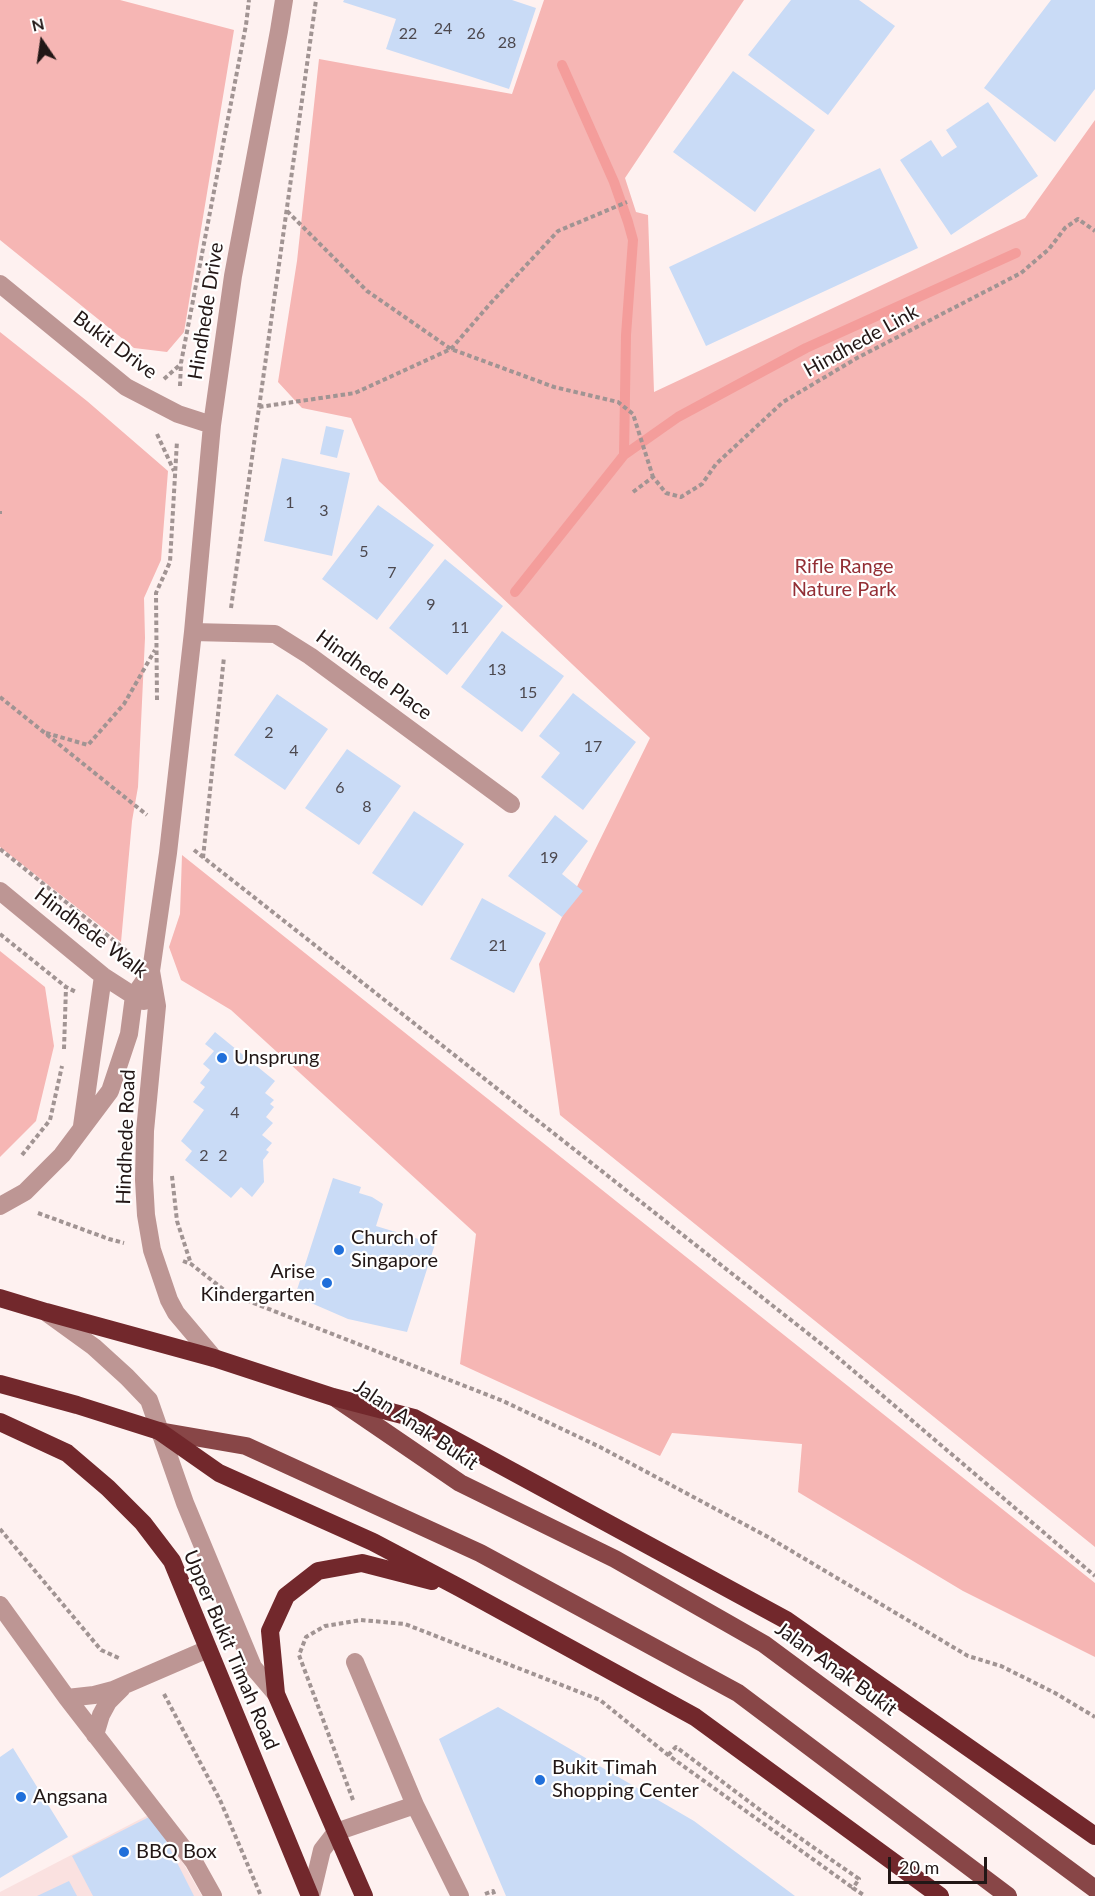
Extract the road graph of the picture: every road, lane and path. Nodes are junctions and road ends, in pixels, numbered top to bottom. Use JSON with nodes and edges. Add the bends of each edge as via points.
{"nodes":[{"id":1,"x":284,"y":0,"type":"edge"},
{"id":2,"x":316,"y":0,"type":"edge"},
{"id":3,"x":623,"y":203,"type":"dead end"},
{"id":4,"x":287,"y":210,"type":"junction"},
{"id":5,"x":1095,"y":231,"type":"edge"},
{"id":6,"x":0,"y":284,"type":"edge"},
{"id":7,"x":452,"y":349,"type":"junction"},
{"id":8,"x":259,"y":406,"type":"junction"},
{"id":9,"x":212,"y":425,"type":"junction"},
{"id":10,"x":653,"y":477,"type":"junction"},
{"id":11,"x":633,"y":492,"type":"dead end"},
{"id":12,"x":227,"y":632,"type":"junction"},
{"id":13,"x":193,"y":633,"type":"junction"},
{"id":14,"x":156,"y":648,"type":"dead end"},
{"id":15,"x":0,"y":697,"type":"edge"},
{"id":16,"x":43,"y":732,"type":"junction"},
{"id":17,"x":511,"y":804,"type":"dead end"},
{"id":18,"x":139,"y":809,"type":"dead end"},
{"id":19,"x":0,"y":849,"type":"edge"},
{"id":20,"x":195,"y":852,"type":"dead end"},
{"id":21,"x":203,"y":858,"type":"junction"},
{"id":22,"x":0,"y":891,"type":"edge"},
{"id":23,"x":0,"y":934,"type":"edge"},
{"id":24,"x":151,"y":971,"type":"junction"},
{"id":25,"x":104,"y":976,"type":"junction"},
{"id":26,"x":66,"y":987,"type":"junction"},
{"id":27,"x":134,"y":996,"type":"junction"},
{"id":28,"x":98,"y":1003,"type":"junction"},
{"id":29,"x":157,"y":1006,"type":"junction"},
{"id":30,"x":64,"y":1054,"type":"dead end"},
{"id":31,"x":62,"y":1065,"type":"dead end"},
{"id":32,"x":82,"y":1128,"type":"junction"},
{"id":33,"x":25,"y":1192,"type":"junction"},
{"id":34,"x":0,"y":1206,"type":"edge"},
{"id":35,"x":152,"y":1250,"type":"junction"},
{"id":36,"x":0,"y":1298,"type":"edge"},
{"id":37,"x":46,"y":1312,"type":"junction"},
{"id":38,"x":214,"y":1358,"type":"junction"},
{"id":39,"x":0,"y":1384,"type":"edge"},
{"id":40,"x":333,"y":1397,"type":"junction"},
{"id":41,"x":0,"y":1422,"type":"edge"},
{"id":42,"x":159,"y":1431,"type":"junction"},
{"id":43,"x":0,"y":1529,"type":"edge"},
{"id":44,"x":1095,"y":1576,"type":"edge"},
{"id":45,"x":460,"y":1588,"type":"junction"},
{"id":46,"x":0,"y":1605,"type":"edge"},
{"id":47,"x":207,"y":1649,"type":"junction"},
{"id":48,"x":355,"y":1662,"type":"dead end"},
{"id":49,"x":153,"y":1672,"type":"junction"},
{"id":50,"x":125,"y":1684,"type":"junction"},
{"id":51,"x":276,"y":1694,"type":"junction"},
{"id":52,"x":67,"y":1698,"type":"junction"},
{"id":53,"x":1095,"y":1717,"type":"edge"},
{"id":54,"x":95,"y":1735,"type":"junction"},
{"id":55,"x":668,"y":1755,"type":"junction"},
{"id":56,"x":416,"y":1805,"type":"junction"},
{"id":57,"x":362,"y":1823,"type":"junction"},
{"id":58,"x":336,"y":1832,"type":"junction"},
{"id":59,"x":1095,"y":1836,"type":"edge"},
{"id":60,"x":853,"y":1888,"type":"junction"},
{"id":61,"x":1095,"y":1889,"type":"edge"},
{"id":62,"x":493,"y":1891,"type":"dead end"},
{"id":63,"x":213,"y":1896,"type":"edge"},
{"id":64,"x":261,"y":1896,"type":"edge"},
{"id":65,"x":311,"y":1896,"type":"edge"},
{"id":66,"x":364,"y":1896,"type":"edge"},
{"id":67,"x":460,"y":1896,"type":"edge"},
{"id":68,"x":495,"y":1896,"type":"edge"},
{"id":69,"x":865,"y":1896,"type":"edge"},
{"id":70,"x":940,"y":1896,"type":"edge"},
{"id":71,"x":1008,"y":1896,"type":"edge"}],
"edges":[{"from":1,"to":9,"type":"street","name":"Hindhede Drive","via":[[233,276]]},
{"from":2,"to":4,"type":"path"},
{"from":3,"to":7,"type":"path","via":[[558,231]]},
{"from":4,"to":7,"type":"path","via":[[368,291]]},
{"from":4,"to":8,"type":"path"},
{"from":5,"to":10,"type":"path","name":"Hindhede Link","via":[[1078,219],[1022,273],[857,358],[783,402],[716,464],[702,484],[681,497],[666,493]]},
{"from":6,"to":9,"type":"street","name":"Bukit Drive","via":[[126,387],[178,414]]},
{"from":7,"to":8,"type":"path","via":[[355,393]]},
{"from":7,"to":10,"type":"path","via":[[554,387],[618,402],[633,414]]},
{"from":8,"to":12,"type":"path"},
{"from":9,"to":13,"type":"street","name":"Hindhede Drive"},
{"from":10,"to":11,"type":"path"},
{"from":12,"to":13,"type":"street","name":"Hindhede Place"},
{"from":12,"to":17,"type":"street","name":"Hindhede Place","via":[[275,634]]},
{"from":12,"to":21,"type":"path"},
{"from":13,"to":24,"type":"street","name":"Hindhede Road"},
{"from":14,"to":16,"type":"path","via":[[124,704],[88,745]]},
{"from":15,"to":16,"type":"path"},
{"from":16,"to":18,"type":"path"},
{"from":19,"to":24,"type":"path"},
{"from":20,"to":21,"type":"path"},
{"from":21,"to":44,"type":"path","via":[[829,1350]]},
{"from":22,"to":25,"type":"street","name":"Hindhede Walk"},
{"from":23,"to":26,"type":"path"},
{"from":24,"to":27,"type":"street","name":"Hindhede Road"},
{"from":24,"to":29,"type":"street","name":"Hindhede Road"},
{"from":25,"to":27,"type":"street","name":"Hindhede Walk"},
{"from":25,"to":28,"type":"street","name":"Hindhede Road"},
{"from":26,"to":28,"type":"path"},
{"from":26,"to":30,"type":"path"},
{"from":27,"to":29,"type":"street","name":"Hindhede Walk"},
{"from":27,"to":32,"type":"street","name":"Hindhede Road","via":[[129,1034],[110,1091]]},
{"from":28,"to":32,"type":"street","name":"Hindhede Road"},
{"from":29,"to":35,"type":"street","name":"Hindhede Road","via":[[145,1131],[146,1215]]},
{"from":31,"to":33,"type":"path","via":[[50,1120],[9,1170]]},
{"from":32,"to":33,"type":"street","name":"Hindhede Road","via":[[62,1155]]},
{"from":33,"to":34,"type":"street","name":"Hindhede Road"},
{"from":33,"to":35,"type":"path","via":[[39,1214]]},
{"from":35,"to":38,"type":"street","name":"Hindhede Road","via":[[176,1313]]},
{"from":35,"to":53,"type":"path","via":[[191,1264],[228,1293],[503,1401],[600,1447],[768,1537],[969,1656],[1001,1666]]},
{"from":36,"to":37,"type":"highway"},
{"from":37,"to":38,"type":"highway"},
{"from":37,"to":42,"type":"street","via":[[94,1347],[134,1384],[149,1400]]},
{"from":38,"to":40,"type":"highway"},
{"from":39,"to":42,"type":"highway"},
{"from":40,"to":59,"type":"highway","name":"Jalan Anak Bukit","via":[[414,1418],[786,1620]]},
{"from":40,"to":61,"type":"main road","name":"Jalan Anak Bukit","via":[[460,1484],[615,1559],[765,1644]]},
{"from":41,"to":47,"type":"highway","name":"Upper Bukit Timah Road","via":[[68,1453],[143,1523],[172,1561]]},
{"from":42,"to":45,"type":"highway","via":[[219,1473],[373,1542]]},
{"from":42,"to":51,"type":"street","via":[[253,1667]]},
{"from":42,"to":71,"type":"main road","via":[[246,1446],[480,1553],[728,1688]]},
{"from":43,"to":49,"type":"path","via":[[100,1650]]},
{"from":45,"to":51,"type":"highway","name":"Upper Bukit Timah Road","via":[[362,1563],[318,1570],[286,1596],[270,1631]]},
{"from":45,"to":70,"type":"highway","via":[[695,1717]]},
{"from":46,"to":52,"type":"street"},
{"from":47,"to":49,"type":"street"},
{"from":47,"to":65,"type":"highway","name":"Upper Bukit Timah Road"},
{"from":48,"to":56,"type":"street"},
{"from":49,"to":50,"type":"street"},
{"from":49,"to":64,"type":"path","via":[[220,1800]]},
{"from":50,"to":52,"type":"street","via":[[94,1695]]},
{"from":50,"to":54,"type":"street","via":[[108,1702]]},
{"from":51,"to":58,"type":"highway","name":"Upper Bukit Timah Road"},
{"from":52,"to":54,"type":"street"},
{"from":54,"to":63,"type":"street","via":[[194,1862]]},
{"from":55,"to":57,"type":"path","via":[[600,1700],[405,1624],[361,1620],[325,1626],[306,1637],[299,1655]]},
{"from":55,"to":60,"type":"path"},
{"from":55,"to":60,"type":"path","via":[[676,1747],[859,1879]]},
{"from":56,"to":57,"type":"street"},
{"from":56,"to":67,"type":"street"},
{"from":57,"to":58,"type":"street"},
{"from":58,"to":65,"type":"street","via":[[322,1850]]},
{"from":58,"to":66,"type":"highway","name":"Upper Bukit Timah Road"},
{"from":60,"to":69,"type":"path"},
{"from":62,"to":68,"type":"path"}]}
